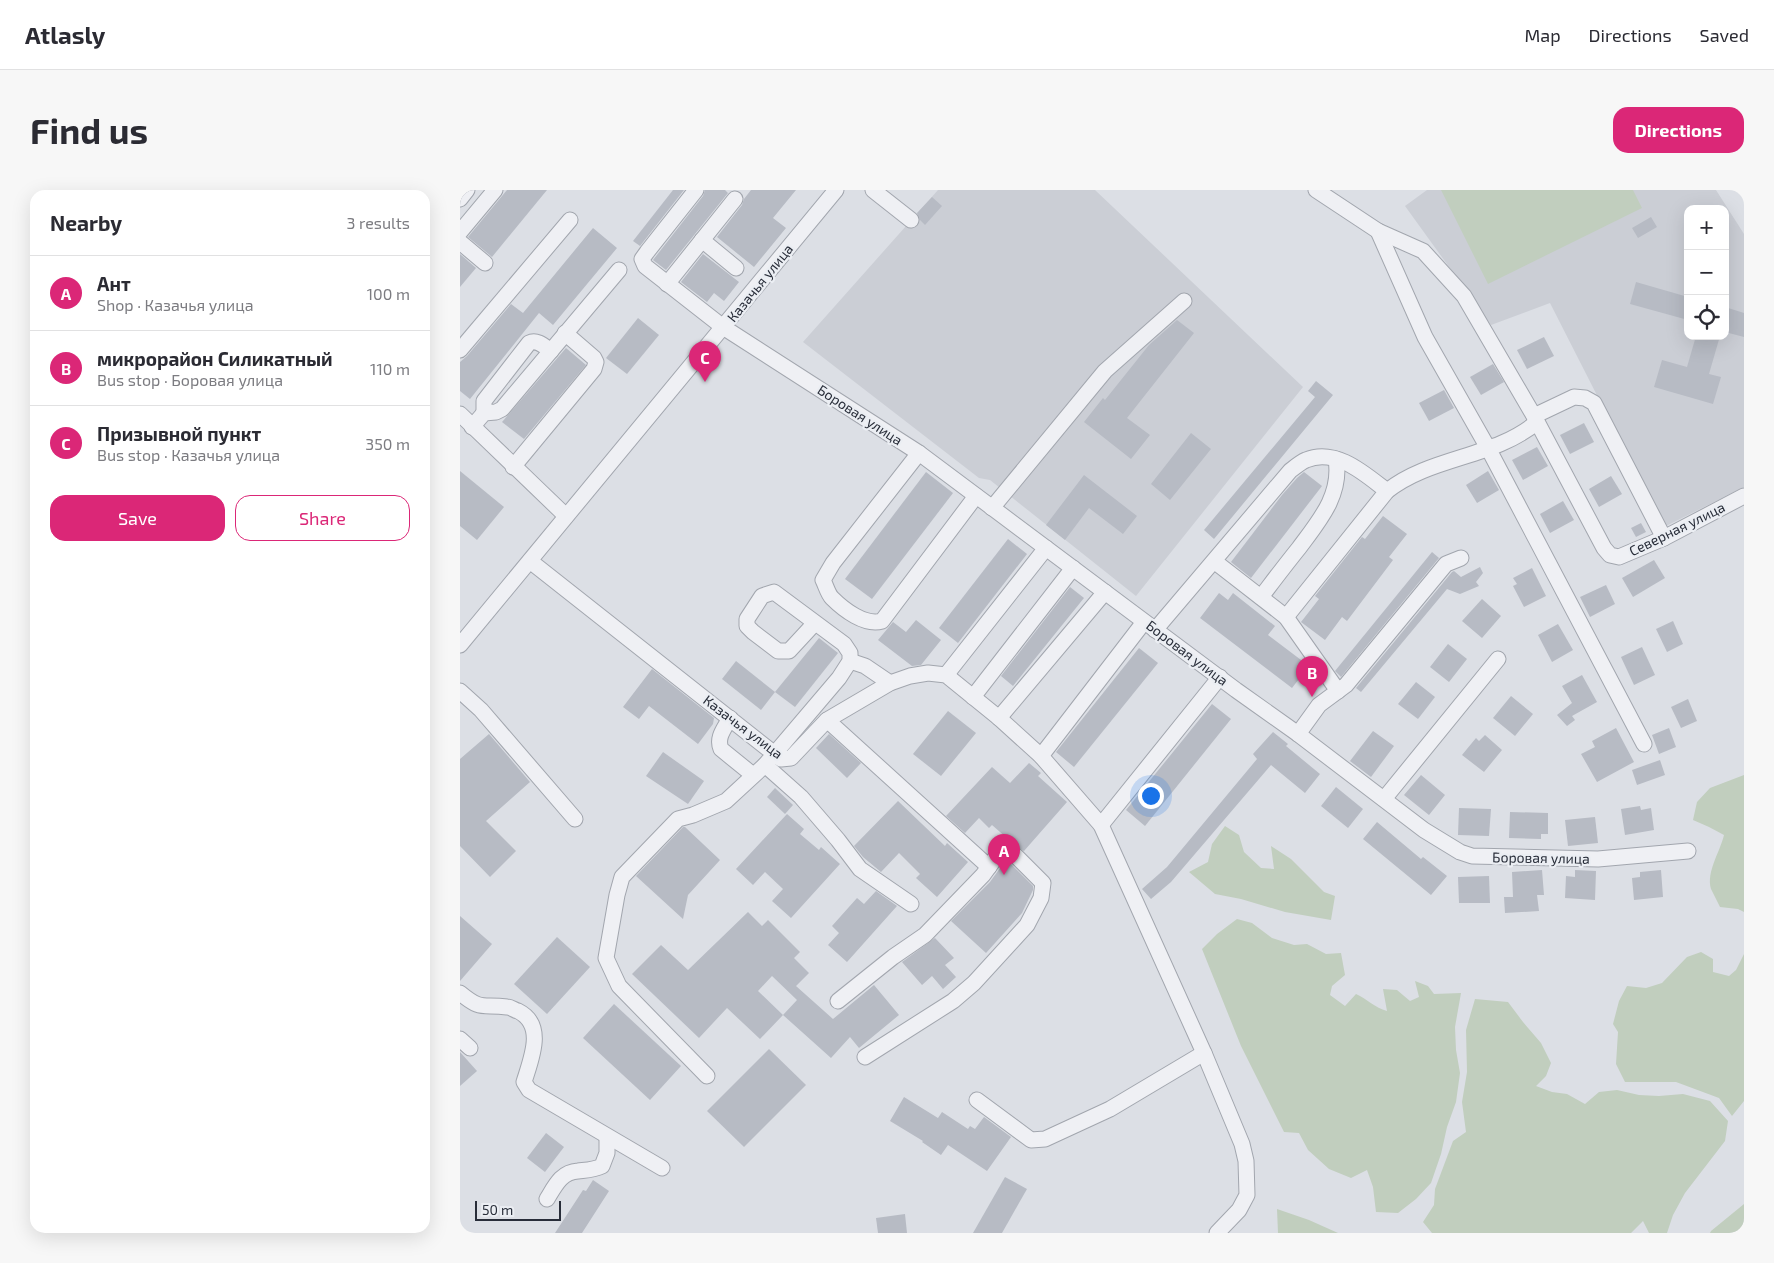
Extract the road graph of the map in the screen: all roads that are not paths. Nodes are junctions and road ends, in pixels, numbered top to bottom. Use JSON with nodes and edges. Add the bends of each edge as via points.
{"nodes":[{"id":1,"x":467,"y":190,"type":"edge"},
{"id":2,"x":496,"y":190,"type":"edge"},
{"id":3,"x":696,"y":190,"type":"edge"},
{"id":4,"x":836,"y":190,"type":"edge"},
{"id":5,"x":873,"y":190,"type":"edge"},
{"id":6,"x":1316,"y":190,"type":"edge"},
{"id":7,"x":460,"y":199,"type":"edge"},
{"id":8,"x":735,"y":199,"type":"dead end"},
{"id":9,"x":570,"y":220,"type":"dead end"},
{"id":10,"x":911,"y":220,"type":"dead end"},
{"id":11,"x":460,"y":232,"type":"edge"},
{"id":12,"x":1378,"y":232,"type":"junction"},
{"id":13,"x":702,"y":240,"type":"junction"},
{"id":14,"x":460,"y":242,"type":"edge"},
{"id":15,"x":485,"y":263,"type":"dead end"},
{"id":16,"x":736,"y":268,"type":"dead end"},
{"id":17,"x":619,"y":270,"type":"dead end"},
{"id":18,"x":667,"y":284,"type":"junction"},
{"id":19,"x":1184,"y":301,"type":"dead end"},
{"id":20,"x":723,"y":327,"type":"junction"},
{"id":21,"x":565,"y":334,"type":"junction"},
{"id":22,"x":460,"y":350,"type":"edge"},
{"id":23,"x":551,"y":351,"type":"junction"},
{"id":24,"x":484,"y":413,"type":"junction"},
{"id":25,"x":460,"y":414,"type":"edge"},
{"id":26,"x":1536,"y":419,"type":"junction"},
{"id":27,"x":472,"y":427,"type":"junction"},
{"id":28,"x":1488,"y":448,"type":"junction"},
{"id":29,"x":919,"y":453,"type":"junction"},
{"id":30,"x":1336,"y":459,"type":"junction"},
{"id":31,"x":513,"y":466,"type":"junction"},
{"id":32,"x":1386,"y":491,"type":"junction"},
{"id":33,"x":976,"y":496,"type":"junction"},
{"id":34,"x":1744,"y":496,"type":"edge"},
{"id":35,"x":992,"y":508,"type":"junction"},
{"id":36,"x":566,"y":516,"type":"junction"},
{"id":37,"x":1664,"y":538,"type":"junction"},
{"id":38,"x":1046,"y":548,"type":"junction"},
{"id":39,"x":1461,"y":558,"type":"dead end"},
{"id":40,"x":530,"y":561,"type":"junction"},
{"id":41,"x":1214,"y":561,"type":"junction"},
{"id":42,"x":1073,"y":568,"type":"junction"},
{"id":43,"x":1105,"y":592,"type":"junction"},
{"id":44,"x":1261,"y":597,"type":"junction"},
{"id":45,"x":1286,"y":617,"type":"junction"},
{"id":46,"x":814,"y":624,"type":"dead end"},
{"id":47,"x":1150,"y":626,"type":"junction"},
{"id":48,"x":460,"y":645,"type":"edge"},
{"id":49,"x":1498,"y":658,"type":"dead end"},
{"id":50,"x":850,"y":661,"type":"junction"},
{"id":51,"x":946,"y":675,"type":"junction"},
{"id":52,"x":1220,"y":678,"type":"junction"},
{"id":53,"x":890,"y":683,"type":"junction"},
{"id":54,"x":460,"y":691,"type":"edge"},
{"id":55,"x":1338,"y":691,"type":"junction"},
{"id":56,"x":973,"y":697,"type":"junction"},
{"id":57,"x":730,"y":718,"type":"junction"},
{"id":58,"x":999,"y":718,"type":"junction"},
{"id":59,"x":828,"y":720,"type":"junction"},
{"id":60,"x":1298,"y":734,"type":"junction"},
{"id":61,"x":1644,"y":744,"type":"dead end"},
{"id":62,"x":1041,"y":756,"type":"junction"},
{"id":63,"x":769,"y":759,"type":"junction"},
{"id":64,"x":753,"y":775,"type":"junction"},
{"id":65,"x":1384,"y":799,"type":"junction"},
{"id":66,"x":576,"y":819,"type":"dead end"},
{"id":67,"x":1101,"y":825,"type":"junction"},
{"id":68,"x":1688,"y":851,"type":"dead end"},
{"id":69,"x":989,"y":867,"type":"junction"},
{"id":70,"x":911,"y":904,"type":"dead end"},
{"id":71,"x":460,"y":993,"type":"edge"},
{"id":72,"x":838,"y":1001,"type":"dead end"},
{"id":73,"x":1204,"y":1053,"type":"junction"},
{"id":74,"x":865,"y":1057,"type":"dead end"},
{"id":75,"x":707,"y":1076,"type":"dead end"},
{"id":76,"x":977,"y":1100,"type":"dead end"},
{"id":77,"x":607,"y":1137,"type":"junction"},
{"id":78,"x":662,"y":1168,"type":"dead end"},
{"id":79,"x":546,"y":1199,"type":"dead end"},
{"id":80,"x":1217,"y":1233,"type":"edge"}],
"edges":[{"from":1,"to":7,"type":"street"},
{"from":2,"to":11,"type":"street"},
{"from":3,"to":18,"type":"street","name":"Боровая улица","via":[[642,259],[645,266]]},
{"from":4,"to":20,"type":"street","name":"Казачья улица"},
{"from":5,"to":10,"type":"street"},
{"from":6,"to":12,"type":"street"},
{"from":8,"to":13,"type":"street"},
{"from":9,"to":22,"type":"street"},
{"from":12,"to":26,"type":"street","via":[[1423,251],[1464,296]]},
{"from":12,"to":28,"type":"street","via":[[1426,337]]},
{"from":13,"to":16,"type":"street"},
{"from":13,"to":18,"type":"street"},
{"from":14,"to":15,"type":"street"},
{"from":17,"to":21,"type":"street"},
{"from":18,"to":20,"type":"street","name":"Боровая улица"},
{"from":19,"to":35,"type":"street","via":[[1105,371]]},
{"from":20,"to":29,"type":"street","name":"Боровая улица"},
{"from":20,"to":36,"type":"street","name":"Казачья улица"},
{"from":21,"to":23,"type":"street"},
{"from":21,"to":31,"type":"street","via":[[594,358],[594,368]]},
{"from":23,"to":24,"type":"street","via":[[502,409]]},
{"from":23,"to":24,"type":"street","via":[[539,342],[529,343],[484,401]]},
{"from":24,"to":27,"type":"street"},
{"from":25,"to":27,"type":"street"},
{"from":26,"to":28,"type":"street","via":[[1516,438]]},
{"from":26,"to":37,"type":"street","name":"Северная улица","via":[[1610,555],[1619,557]]},
{"from":26,"to":37,"type":"street","via":[[1574,397],[1594,403]]},
{"from":27,"to":31,"type":"street"},
{"from":28,"to":32,"type":"street","via":[[1417,472]]},
{"from":28,"to":61,"type":"street"},
{"from":29,"to":33,"type":"street","name":"Боровая улица"},
{"from":29,"to":33,"type":"street","via":[[823,580],[831,597],[860,619],[875,623],[882,620]]},
{"from":30,"to":32,"type":"street","via":[[1360,470]]},
{"from":30,"to":41,"type":"street","via":[[1316,457],[1290,471]]},
{"from":30,"to":44,"type":"street","via":[[1338,474],[1334,494],[1325,513]]},
{"from":31,"to":36,"type":"street"},
{"from":32,"to":45,"type":"street"},
{"from":33,"to":35,"type":"street","name":"Боровая улица"},
{"from":34,"to":37,"type":"street","name":"Северная улица"},
{"from":35,"to":38,"type":"street","name":"Боровая улица"},
{"from":36,"to":40,"type":"street","name":"Казачья улица"},
{"from":38,"to":42,"type":"street","name":"Боровая улица"},
{"from":38,"to":51,"type":"street"},
{"from":39,"to":55,"type":"street","via":[[1446,564]]},
{"from":40,"to":48,"type":"street","name":"Казачья улица"},
{"from":40,"to":57,"type":"street","name":"Казачья улица"},
{"from":41,"to":44,"type":"street"},
{"from":41,"to":47,"type":"street"},
{"from":42,"to":43,"type":"street","name":"Боровая улица"},
{"from":42,"to":56,"type":"street"},
{"from":43,"to":47,"type":"street","name":"Боровая улица"},
{"from":43,"to":58,"type":"street"},
{"from":44,"to":45,"type":"street"},
{"from":45,"to":55,"type":"street"},
{"from":46,"to":50,"type":"street","via":[[844,644],[850,653]]},
{"from":47,"to":52,"type":"street","name":"Боровая улица"},
{"from":47,"to":62,"type":"street"},
{"from":49,"to":65,"type":"street"},
{"from":50,"to":53,"type":"street","via":[[865,666]]},
{"from":50,"to":63,"type":"street"},
{"from":51,"to":53,"type":"street","name":"Казачья улица","via":[[928,673]]},
{"from":51,"to":56,"type":"street"},
{"from":52,"to":60,"type":"street","name":"Боровая улица"},
{"from":52,"to":67,"type":"street"},
{"from":53,"to":59,"type":"street","name":"Казачья улица"},
{"from":54,"to":66,"type":"street","via":[[481,710]]},
{"from":55,"to":60,"type":"street","via":[[1319,705]]},
{"from":56,"to":58,"type":"street"},
{"from":57,"to":63,"type":"street","name":"Казачья улица"},
{"from":57,"to":64,"type":"street","via":[[718,743],[720,749]]},
{"from":58,"to":62,"type":"street"},
{"from":59,"to":63,"type":"street","name":"Казачья улица","via":[[791,758]]},
{"from":59,"to":69,"type":"street"},
{"from":60,"to":65,"type":"street","name":"Боровая улица"},
{"from":62,"to":67,"type":"street"},
{"from":63,"to":64,"type":"street"},
{"from":63,"to":70,"type":"street","via":[[860,869]]},
{"from":64,"to":75,"type":"street","via":[[726,801],[678,819],[622,878],[606,958],[619,986]]},
{"from":65,"to":68,"type":"street","name":"Боровая улица","via":[[1424,830],[1472,856],[1598,859]]},
{"from":67,"to":73,"type":"street"},
{"from":69,"to":72,"type":"street","via":[[925,935]]},
{"from":69,"to":74,"type":"street","via":[[996,857],[1006,852],[1016,856],[1043,883],[1041,898],[1027,924],[974,983],[953,1001]]},
{"from":71,"to":77,"type":"street","via":[[474,1004],[509,1007],[523,1014],[533,1025],[535,1040],[524,1082],[529,1090]]},
{"from":73,"to":76,"type":"street","via":[[1110,1109],[1044,1139],[1030,1140]]},
{"from":73,"to":80,"type":"street","via":[[1246,1161],[1247,1195],[1239,1210]]},
{"from":77,"to":78,"type":"street"},
{"from":77,"to":79,"type":"street","via":[[607,1153],[602,1166],[567,1174]]}]}
